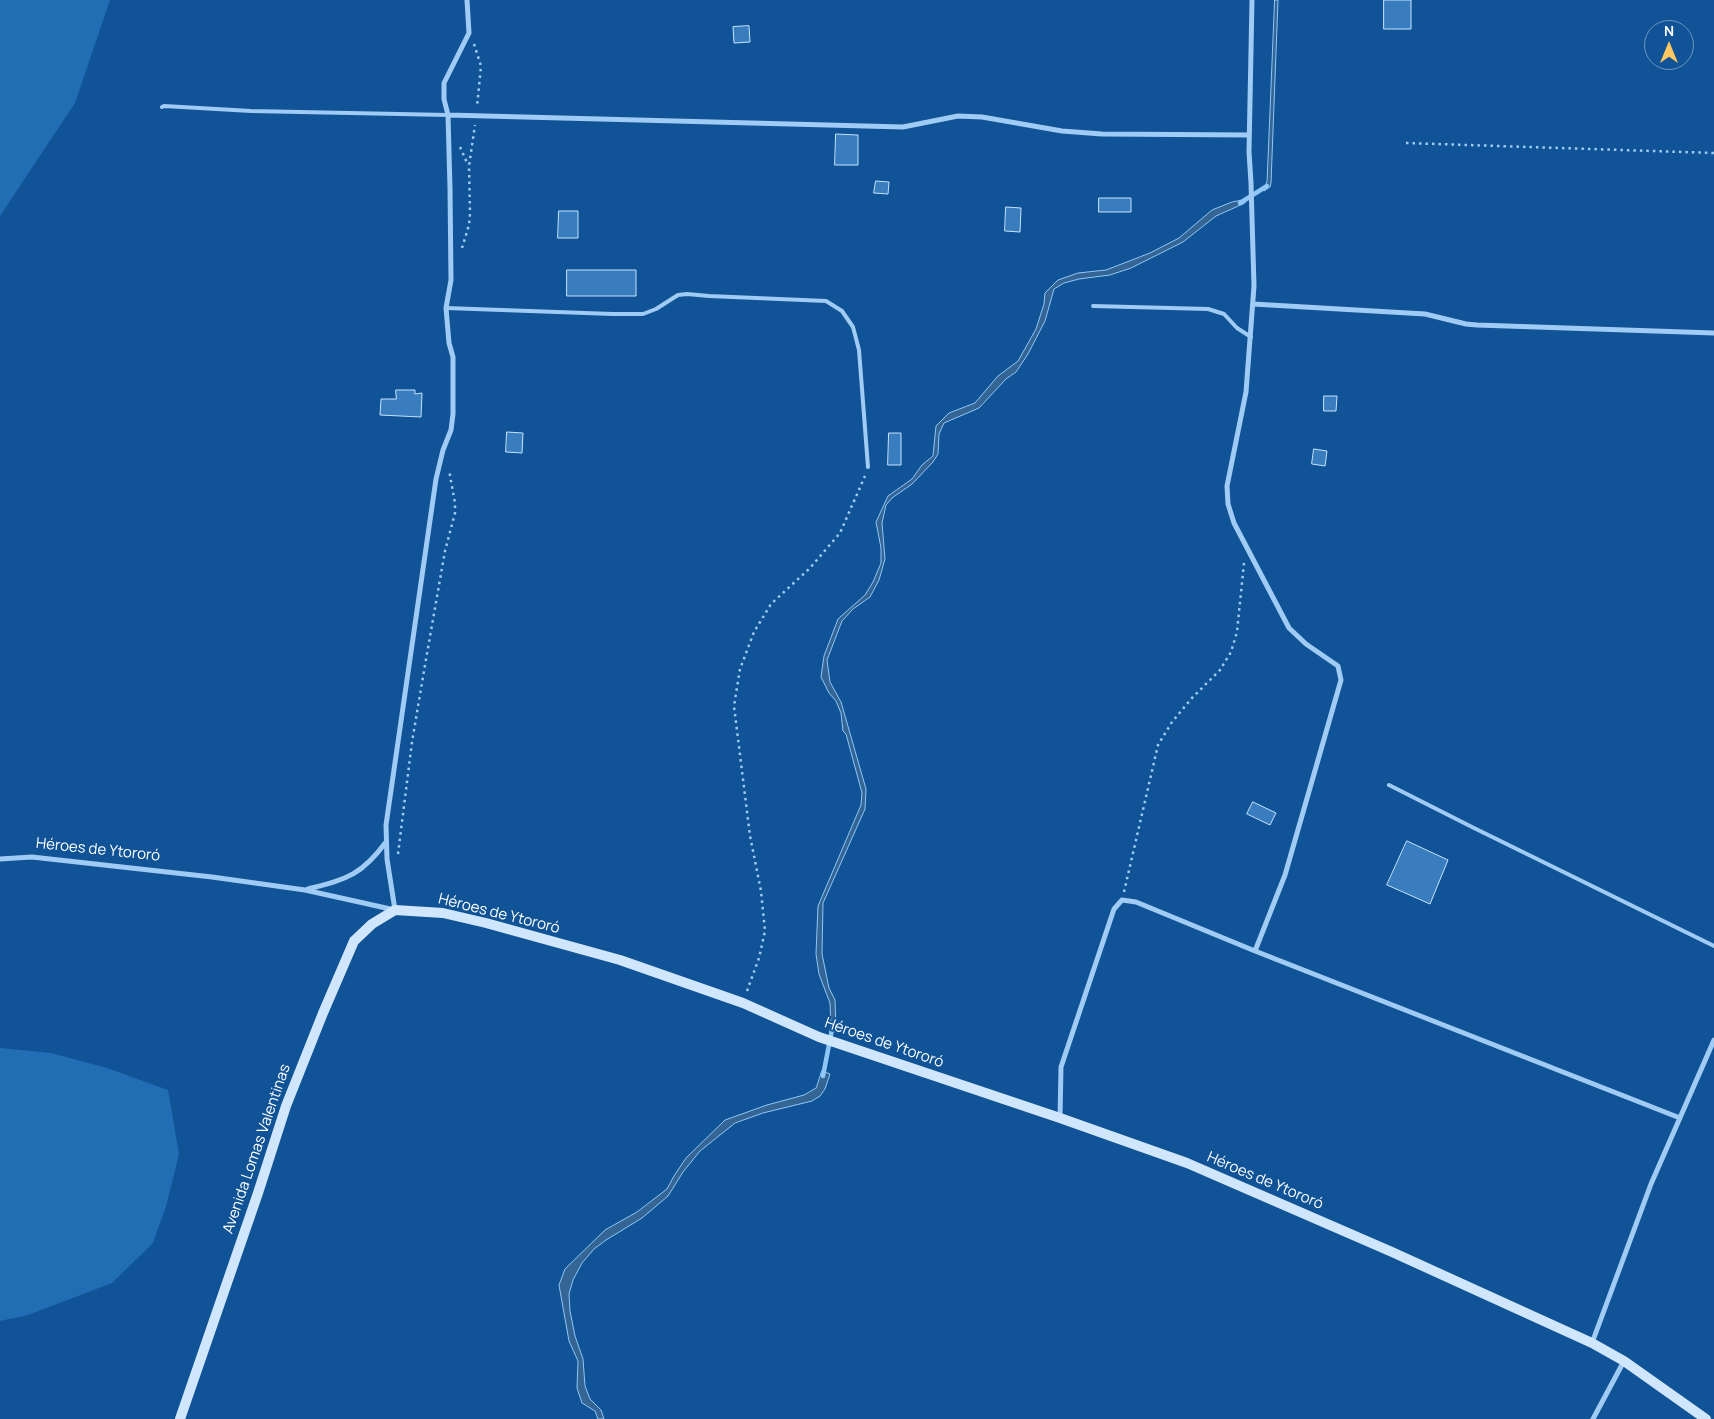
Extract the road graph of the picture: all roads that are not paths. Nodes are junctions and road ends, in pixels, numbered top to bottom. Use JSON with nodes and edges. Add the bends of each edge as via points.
{"nodes":[{"id":1,"x":467,"y":0,"type":"edge"},
{"id":2,"x":1252,"y":0,"type":"edge"},
{"id":3,"x":162,"y":107,"type":"dead end"},
{"id":4,"x":448,"y":115,"type":"junction"},
{"id":5,"x":1249,"y":135,"type":"junction"},
{"id":6,"x":1253,"y":304,"type":"junction"},
{"id":7,"x":1093,"y":306,"type":"dead end"},
{"id":8,"x":446,"y":308,"type":"junction"},
{"id":9,"x":1714,"y":333,"type":"edge"},
{"id":10,"x":1251,"y":337,"type":"junction"},
{"id":11,"x":868,"y":467,"type":"road end"},
{"id":12,"x":1389,"y":785,"type":"dead end"},
{"id":13,"x":386,"y":842,"type":"junction"},
{"id":14,"x":0,"y":859,"type":"edge"},
{"id":15,"x":305,"y":890,"type":"junction"},
{"id":16,"x":395,"y":910,"type":"junction"},
{"id":17,"x":1714,"y":946,"type":"edge"},
{"id":18,"x":1254,"y":951,"type":"junction"},
{"id":19,"x":1714,"y":1040,"type":"edge"},
{"id":20,"x":1060,"y":1118,"type":"junction"},
{"id":21,"x":1680,"y":1118,"type":"junction"},
{"id":22,"x":1592,"y":1342,"type":"junction"},
{"id":23,"x":1624,"y":1361,"type":"junction"},
{"id":24,"x":1704,"y":1416,"type":"edge"},
{"id":25,"x":180,"y":1419,"type":"edge"},
{"id":26,"x":1593,"y":1419,"type":"edge"}],
"edges":[{"from":1,"to":4,"type":"street","via":[[469,32],[444,83]]},
{"from":2,"to":5,"type":"street"},
{"from":3,"to":4,"type":"lane"},
{"from":4,"to":5,"type":"street","via":[[903,127],[958,116],[982,116],[1062,131],[1102,134]]},
{"from":4,"to":8,"type":"street","via":[[451,280]]},
{"from":5,"to":6,"type":"street"},
{"from":6,"to":9,"type":"street","via":[[1425,314],[1477,325]]},
{"from":6,"to":10,"type":"street"},
{"from":7,"to":10,"type":"lane","via":[[1208,309],[1224,314]]},
{"from":8,"to":11,"type":"lane","via":[[643,314],[656,310],[678,295],[687,294],[826,301],[842,312],[853,327],[859,350]]},
{"from":8,"to":13,"type":"street","via":[[453,356],[453,414],[436,479]]},
{"from":10,"to":18,"type":"street","via":[[1246,392],[1227,486],[1228,504],[1245,546],[1290,628],[1306,644],[1338,666],[1341,680],[1285,875]]},
{"from":12,"to":17,"type":"lane"},
{"from":13,"to":15,"type":"street","via":[[354,874]]},
{"from":13,"to":16,"type":"street"},
{"from":14,"to":15,"type":"street","name":"Héroes de Ytororó","via":[[32,857]]},
{"from":15,"to":16,"type":"street","name":"Héroes de Ytororó"},
{"from":16,"to":20,"type":"main road","name":"Héroes de Ytororó","via":[[443,913],[620,960],[743,1003],[819,1037]]},
{"from":16,"to":25,"type":"main road","name":"Avenida Lomas Valentinas","via":[[372,924],[354,941],[323,1013],[286,1106]]},
{"from":18,"to":20,"type":"street","via":[[1136,902],[1122,900],[1114,909],[1062,1062]]},
{"from":18,"to":21,"type":"street"},
{"from":19,"to":21,"type":"street"},
{"from":20,"to":22,"type":"main road","name":"Héroes de Ytororó","via":[[1187,1163]]},
{"from":21,"to":22,"type":"street","via":[[1651,1184]]},
{"from":22,"to":23,"type":"main road","name":"Héroes de Ytororó"},
{"from":23,"to":24,"type":"main road","name":"Héroes de Ytororó"},
{"from":23,"to":26,"type":"street"}]}
